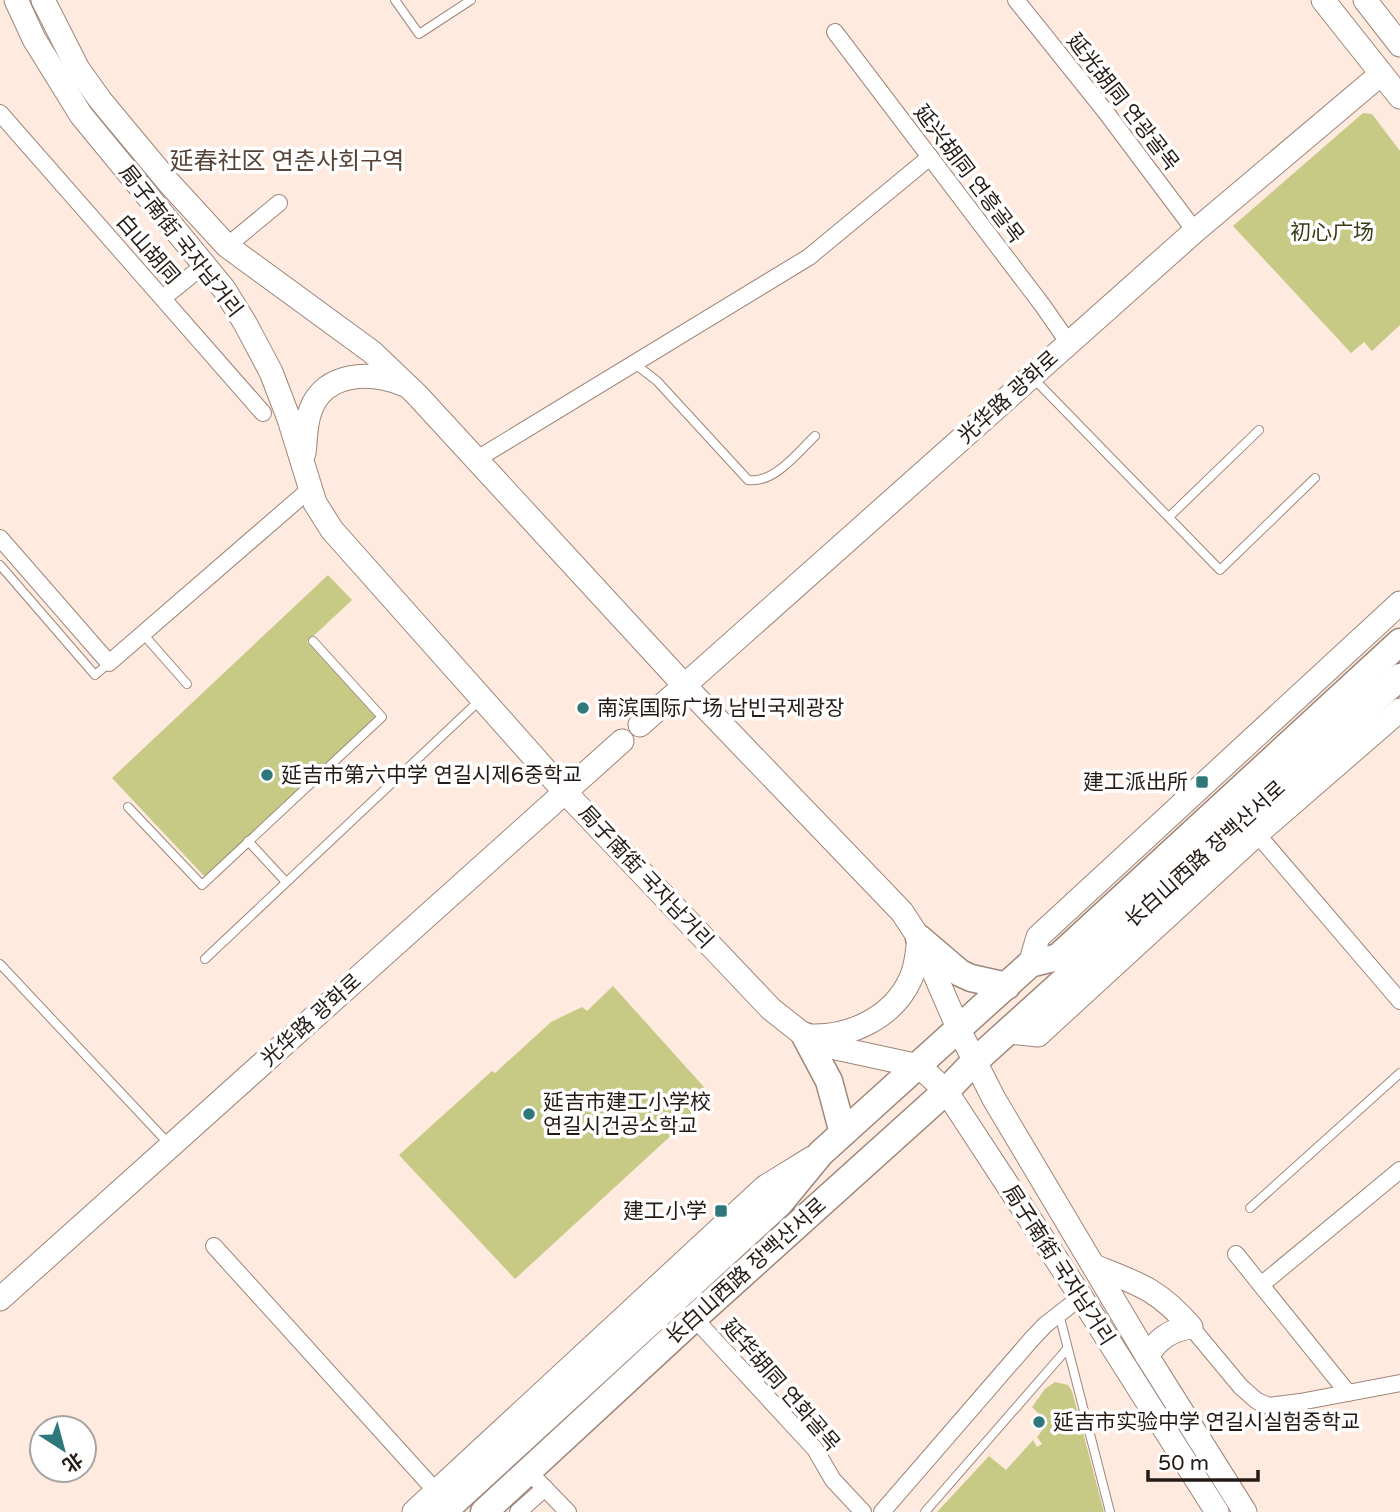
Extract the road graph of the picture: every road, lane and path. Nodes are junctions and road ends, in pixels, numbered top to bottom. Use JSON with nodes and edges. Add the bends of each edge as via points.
{"nodes":[{"id":1,"x":16,"y":0,"type":"edge"},
{"id":2,"x":43,"y":0,"type":"edge"},
{"id":3,"x":395,"y":0,"type":"edge"},
{"id":4,"x":471,"y":0,"type":"edge"},
{"id":5,"x":1016,"y":0,"type":"edge"},
{"id":6,"x":1323,"y":0,"type":"edge"},
{"id":7,"x":1365,"y":0,"type":"edge"},
{"id":8,"x":835,"y":32,"type":"dead end"},
{"id":9,"x":1400,"y":44,"type":"edge"},
{"id":10,"x":1381,"y":74,"type":"junction"},
{"id":11,"x":1400,"y":97,"type":"edge"},
{"id":12,"x":0,"y":113,"type":"edge"},
{"id":13,"x":930,"y":157,"type":"junction"},
{"id":14,"x":279,"y":203,"type":"dead end"},
{"id":15,"x":1195,"y":231,"type":"junction"},
{"id":16,"x":227,"y":246,"type":"junction"},
{"id":17,"x":204,"y":265,"type":"junction"},
{"id":18,"x":163,"y":298,"type":"junction"},
{"id":19,"x":1068,"y":342,"type":"junction"},
{"id":20,"x":635,"y":363,"type":"junction"},
{"id":21,"x":1031,"y":377,"type":"junction"},
{"id":22,"x":408,"y":387,"type":"junction"},
{"id":23,"x":263,"y":412,"type":"dead end"},
{"id":24,"x":1259,"y":430,"type":"dead end"},
{"id":25,"x":815,"y":436,"type":"dead end"},
{"id":26,"x":477,"y":459,"type":"junction"},
{"id":27,"x":303,"y":465,"type":"junction"},
{"id":28,"x":1315,"y":478,"type":"dead end"},
{"id":29,"x":310,"y":489,"type":"junction"},
{"id":30,"x":1169,"y":517,"type":"junction"},
{"id":31,"x":0,"y":538,"type":"edge"},
{"id":32,"x":0,"y":565,"type":"edge"},
{"id":33,"x":1400,"y":603,"type":"edge"},
{"id":34,"x":143,"y":634,"type":"junction"},
{"id":35,"x":313,"y":641,"type":"dead end"},
{"id":36,"x":1400,"y":642,"type":"edge"},
{"id":37,"x":109,"y":663,"type":"junction"},
{"id":38,"x":1400,"y":677,"type":"edge"},
{"id":39,"x":187,"y":684,"type":"dead end"},
{"id":40,"x":684,"y":685,"type":"junction"},
{"id":41,"x":482,"y":699,"type":"junction"},
{"id":42,"x":1397,"y":719,"type":"edge"},
{"id":43,"x":640,"y":725,"type":"dead end"},
{"id":44,"x":622,"y":741,"type":"dead end"},
{"id":45,"x":565,"y":792,"type":"junction"},
{"id":46,"x":128,"y":807,"type":"dead end"},
{"id":47,"x":1257,"y":834,"type":"junction"},
{"id":48,"x":248,"y":842,"type":"junction"},
{"id":49,"x":286,"y":883,"type":"junction"},
{"id":50,"x":919,"y":938,"type":"junction"},
{"id":51,"x":205,"y":959,"type":"dead end"},
{"id":52,"x":0,"y":964,"type":"edge"},
{"id":53,"x":1030,"y":964,"type":"junction"},
{"id":54,"x":1007,"y":986,"type":"junction"},
{"id":55,"x":1400,"y":1001,"type":"edge"},
{"id":56,"x":958,"y":1030,"type":"junction"},
{"id":57,"x":1010,"y":1032,"type":"junction"},
{"id":58,"x":805,"y":1036,"type":"junction"},
{"id":59,"x":974,"y":1062,"type":"junction"},
{"id":60,"x":919,"y":1066,"type":"junction"},
{"id":61,"x":1400,"y":1073,"type":"edge"},
{"id":62,"x":946,"y":1091,"type":"junction"},
{"id":63,"x":843,"y":1133,"type":"junction"},
{"id":64,"x":171,"y":1146,"type":"junction"},
{"id":65,"x":1400,"y":1170,"type":"edge"},
{"id":66,"x":1250,"y":1208,"type":"dead end"},
{"id":67,"x":214,"y":1246,"type":"dead end"},
{"id":68,"x":1237,"y":1254,"type":"dead end"},
{"id":69,"x":1094,"y":1266,"type":"junction"},
{"id":70,"x":1261,"y":1285,"type":"junction"},
{"id":71,"x":1081,"y":1297,"type":"junction"},
{"id":72,"x":0,"y":1300,"type":"edge"},
{"id":73,"x":1059,"y":1314,"type":"junction"},
{"id":74,"x":694,"y":1318,"type":"junction"},
{"id":75,"x":1191,"y":1327,"type":"junction"},
{"id":76,"x":1066,"y":1349,"type":"junction"},
{"id":77,"x":1147,"y":1356,"type":"junction"},
{"id":78,"x":1400,"y":1383,"type":"edge"},
{"id":79,"x":1348,"y":1393,"type":"junction"},
{"id":80,"x":536,"y":1479,"type":"junction"},
{"id":81,"x":443,"y":1503,"type":"edge"},
{"id":82,"x":486,"y":1511,"type":"edge"},
{"id":83,"x":414,"y":1512,"type":"edge"},
{"id":84,"x":518,"y":1512,"type":"edge"},
{"id":85,"x":568,"y":1512,"type":"edge"},
{"id":86,"x":863,"y":1512,"type":"edge"},
{"id":87,"x":882,"y":1512,"type":"edge"},
{"id":88,"x":925,"y":1512,"type":"edge"},
{"id":89,"x":1110,"y":1512,"type":"edge"},
{"id":90,"x":1217,"y":1512,"type":"edge"},
{"id":91,"x":1245,"y":1512,"type":"edge"}],
"edges":[{"from":1,"to":17,"type":"main road","name":"局子南街 국자남거리","via":[[34,39],[81,115]]},
{"from":2,"to":16,"type":"main road","name":"局子南街 국자남거리","via":[[78,69],[101,101]]},
{"from":3,"to":4,"type":"lane","via":[[419,34]]},
{"from":5,"to":15,"type":"street","name":"延光胡同 연광골목"},
{"from":6,"to":10,"type":"main road"},
{"from":7,"to":9,"type":"main road"},
{"from":8,"to":13,"type":"street","name":"延兴胡同 연흥골목"},
{"from":10,"to":11,"type":"main road"},
{"from":10,"to":15,"type":"main road","name":"光华路 광화로"},
{"from":12,"to":18,"type":"street","name":"白山胡同"},
{"from":13,"to":19,"type":"street","name":"延兴胡同 연흥골목"},
{"from":13,"to":20,"type":"street","via":[[809,257]]},
{"from":14,"to":16,"type":"street"},
{"from":15,"to":19,"type":"main road","name":"光华路 광화로"},
{"from":16,"to":22,"type":"main road","name":"局子南街 국자남거리","via":[[372,352]]},
{"from":17,"to":18,"type":"street"},
{"from":17,"to":27,"type":"main road","name":"局子南街 국자남거리","via":[[224,289],[271,372]]},
{"from":18,"to":23,"type":"street","name":"白山胡同"},
{"from":19,"to":21,"type":"main road","name":"光华路 광화로"},
{"from":20,"to":25,"type":"lane","via":[[748,480],[769,477]]},
{"from":20,"to":26,"type":"street"},
{"from":21,"to":30,"type":"lane"},
{"from":21,"to":40,"type":"main road","name":"光华路 광화로"},
{"from":22,"to":26,"type":"main road","name":"局子南街 국자남거리"},
{"from":22,"to":27,"type":"main road","via":[[368,375],[344,379],[325,390],[310,410]]},
{"from":24,"to":30,"type":"lane"},
{"from":26,"to":40,"type":"main road","name":"局子南街 국자남거리"},
{"from":27,"to":29,"type":"main road","name":"局子南街 국자남거리"},
{"from":28,"to":30,"type":"lane","via":[[1220,570]]},
{"from":29,"to":34,"type":"street"},
{"from":29,"to":41,"type":"main road","name":"局子南街 국자남거리","via":[[332,530]]},
{"from":31,"to":37,"type":"street"},
{"from":32,"to":37,"type":"lane","via":[[95,675]]},
{"from":33,"to":53,"type":"main road","name":"长白山西路 장백산서로","via":[[1038,937]]},
{"from":34,"to":37,"type":"street"},
{"from":34,"to":39,"type":"lane"},
{"from":35,"to":48,"type":"lane","via":[[382,717]]},
{"from":36,"to":53,"type":"main road","name":"长白山西路 장백산서로","via":[[1058,957]]},
{"from":38,"to":57,"type":"main road","name":"长白山西路 장백산서로"},
{"from":40,"to":43,"type":"main road","name":"光华路 광화로"},
{"from":40,"to":50,"type":"main road","name":"局子南街 국자남거리","via":[[902,912]]},
{"from":41,"to":45,"type":"main road","name":"局子南街 국자남거리"},
{"from":41,"to":49,"type":"lane"},
{"from":42,"to":47,"type":"main road","name":"长白山西路 장백산서로"},
{"from":44,"to":45,"type":"main road","name":"光华路 광화로"},
{"from":45,"to":58,"type":"main road","name":"局子南街 국자남거리","via":[[771,1009]]},
{"from":45,"to":64,"type":"main road","name":"光华路 광화로"},
{"from":46,"to":48,"type":"lane","via":[[202,885]]},
{"from":47,"to":55,"type":"street"},
{"from":47,"to":57,"type":"main road","name":"长白山西路 장백산서로","via":[[1038,1035]]},
{"from":48,"to":49,"type":"lane"},
{"from":49,"to":51,"type":"lane"},
{"from":50,"to":54,"type":"main road","via":[[960,973]]},
{"from":50,"to":56,"type":"main road","name":"局子南街 국자남거리"},
{"from":50,"to":58,"type":"main road","via":[[911,978],[890,1007],[857,1028]]},
{"from":52,"to":64,"type":"lane"},
{"from":53,"to":54,"type":"main road","name":"长白山西路 장백산서로"},
{"from":54,"to":56,"type":"main road","name":"长白山西路 장백산서로"},
{"from":56,"to":59,"type":"main road","name":"局子南街 국자남거리"},
{"from":56,"to":60,"type":"main road","name":"长白山西路 장백산서로"},
{"from":57,"to":59,"type":"main road","name":"长白山西路 장백산서로"},
{"from":58,"to":60,"type":"main road","name":"局子南街 국자남거리","via":[[822,1045]]},
{"from":58,"to":63,"type":"main road","via":[[829,1081]]},
{"from":59,"to":62,"type":"main road","name":"长白山西路 장백산서로"},
{"from":59,"to":69,"type":"main road","name":"局子南街 국자남거리"},
{"from":60,"to":62,"type":"main road","name":"局子南街 국자남거리"},
{"from":60,"to":63,"type":"main road","name":"长白山西路 장백산서로"},
{"from":61,"to":66,"type":"lane"},
{"from":62,"to":71,"type":"main road","name":"局子南街 국자남거리"},
{"from":62,"to":74,"type":"main road","name":"长白山西路 장백산서로"},
{"from":63,"to":81,"type":"main road","name":"长白山西路 장백산서로","via":[[779,1204]]},
{"from":64,"to":72,"type":"main road","name":"光华路 광화로"},
{"from":65,"to":70,"type":"street"},
{"from":67,"to":81,"type":"street"},
{"from":68,"to":70,"type":"street"},
{"from":69,"to":75,"type":"main road","via":[[1146,1286],[1171,1303]]},
{"from":69,"to":77,"type":"main road","name":"局子南街 국자남거리"},
{"from":70,"to":79,"type":"street"},
{"from":71,"to":73,"type":"street"},
{"from":71,"to":90,"type":"main road","name":"局子南街 국자남거리"},
{"from":73,"to":76,"type":"lane"},
{"from":73,"to":87,"type":"street","via":[[1030,1341]]},
{"from":74,"to":80,"type":"main road","name":"长白山西路 장백산서로"},
{"from":74,"to":86,"type":"street","name":"延华胡同 연화골목","via":[[815,1449],[833,1480]]},
{"from":75,"to":77,"type":"main road","via":[[1166,1334]]},
{"from":75,"to":79,"type":"street","via":[[1257,1401],[1269,1406]]},
{"from":76,"to":88,"type":"lane"},
{"from":76,"to":89,"type":"lane"},
{"from":77,"to":91,"type":"main road","name":"局子南街 국자남거리"},
{"from":78,"to":79,"type":"street"},
{"from":80,"to":82,"type":"main road","name":"长白山西路 장백산서로"},
{"from":80,"to":84,"type":"street"},
{"from":80,"to":85,"type":"street"},
{"from":81,"to":83,"type":"main road","name":"长白山西路 장백산서로"}]}
